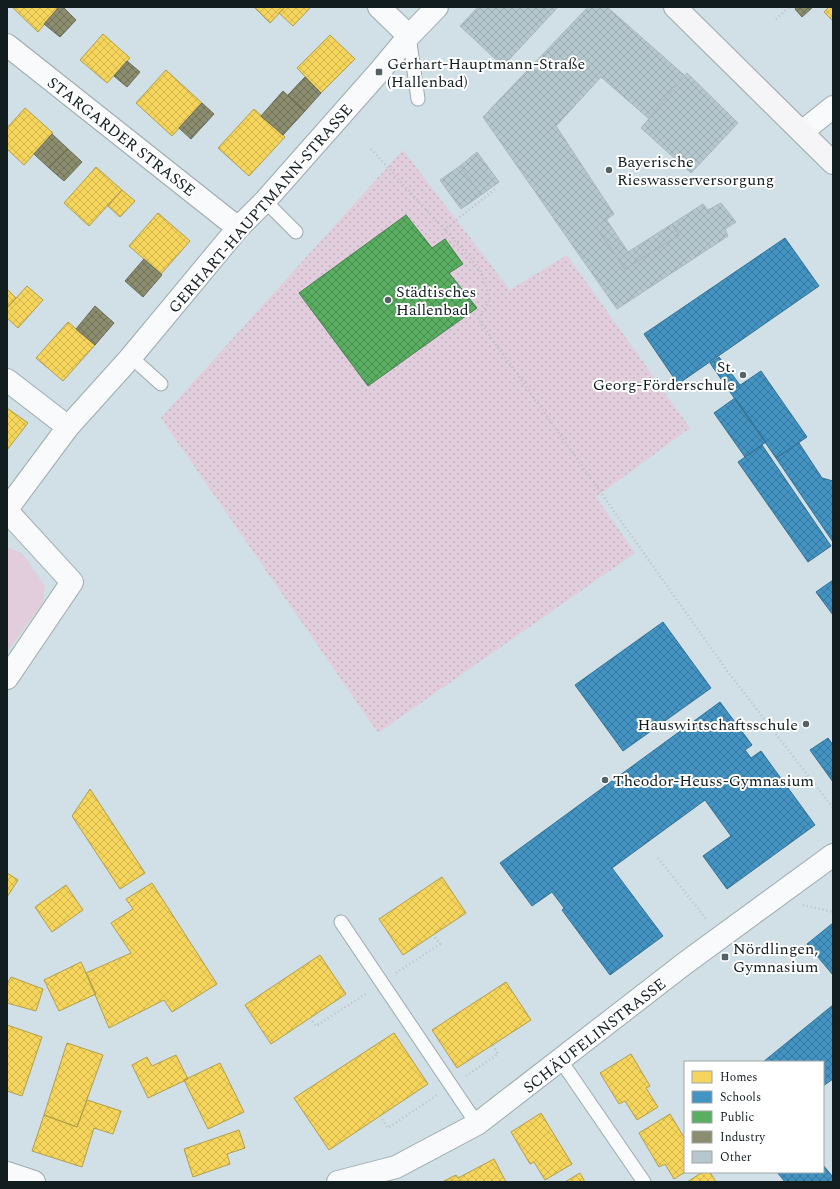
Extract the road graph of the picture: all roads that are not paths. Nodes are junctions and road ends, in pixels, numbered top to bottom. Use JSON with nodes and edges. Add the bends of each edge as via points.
{"nodes":[{"id":1,"x":380,"y":7,"type":"edge"},
{"id":2,"x":437,"y":7,"type":"edge"},
{"id":3,"x":675,"y":7,"type":"edge"},
{"id":4,"x":409,"y":36,"type":"junction"},
{"id":5,"x":7,"y":45,"type":"edge"},
{"id":6,"x":418,"y":99,"type":"dead end"},
{"id":7,"x":833,"y":107,"type":"edge"},
{"id":8,"x":802,"y":132,"type":"junction"},
{"id":9,"x":833,"y":163,"type":"edge"},
{"id":10,"x":265,"y":201,"type":"junction"},
{"id":11,"x":238,"y":228,"type":"junction"},
{"id":12,"x":296,"y":232,"type":"dead end"},
{"id":13,"x":131,"y":357,"type":"junction"},
{"id":14,"x":7,"y":380,"type":"edge"},
{"id":15,"x":162,"y":384,"type":"dead end"},
{"id":16,"x":68,"y":427,"type":"junction"},
{"id":17,"x":7,"y":510,"type":"edge"},
{"id":18,"x":7,"y":678,"type":"edge"},
{"id":19,"x":833,"y":855,"type":"edge"},
{"id":20,"x":341,"y":922,"type":"dead end"},
{"id":21,"x":561,"y":1061,"type":"junction"},
{"id":22,"x":477,"y":1124,"type":"junction"},
{"id":23,"x":7,"y":1173,"type":"edge"},
{"id":24,"x":34,"y":1182,"type":"edge"},
{"id":25,"x":338,"y":1182,"type":"edge"},
{"id":26,"x":644,"y":1182,"type":"edge"}],
"edges":[{"from":1,"to":4,"type":"street"},
{"from":2,"to":4,"type":"street","name":"GERHART-HAUPTMANN-STRASSE"},
{"from":3,"to":8,"type":"main road"},
{"from":4,"to":6,"type":"lane"},
{"from":4,"to":10,"type":"street","name":"GERHART-HAUPTMANN-STRASSE"},
{"from":5,"to":11,"type":"street","name":"STARGARDER STRASSE"},
{"from":7,"to":8,"type":"street"},
{"from":8,"to":9,"type":"main road"},
{"from":10,"to":11,"type":"street","name":"GERHART-HAUPTMANN-STRASSE"},
{"from":10,"to":12,"type":"lane"},
{"from":11,"to":13,"type":"street","name":"GERHART-HAUPTMANN-STRASSE"},
{"from":13,"to":15,"type":"lane"},
{"from":13,"to":16,"type":"street","name":"GERHART-HAUPTMANN-STRASSE"},
{"from":14,"to":16,"type":"street"},
{"from":16,"to":17,"type":"street","name":"GERHART-HAUPTMANN-STRASSE"},
{"from":17,"to":18,"type":"street","via":[[72,582]]},
{"from":19,"to":21,"type":"street","name":"SCHÄUFELINSTRASSE"},
{"from":20,"to":22,"type":"lane"},
{"from":21,"to":22,"type":"street","name":"SCHÄUFELINSTRASSE"},
{"from":21,"to":26,"type":"lane"},
{"from":22,"to":25,"type":"street","name":"SCHÄUFELINSTRASSE","via":[[396,1167]]},
{"from":23,"to":24,"type":"street"}]}
